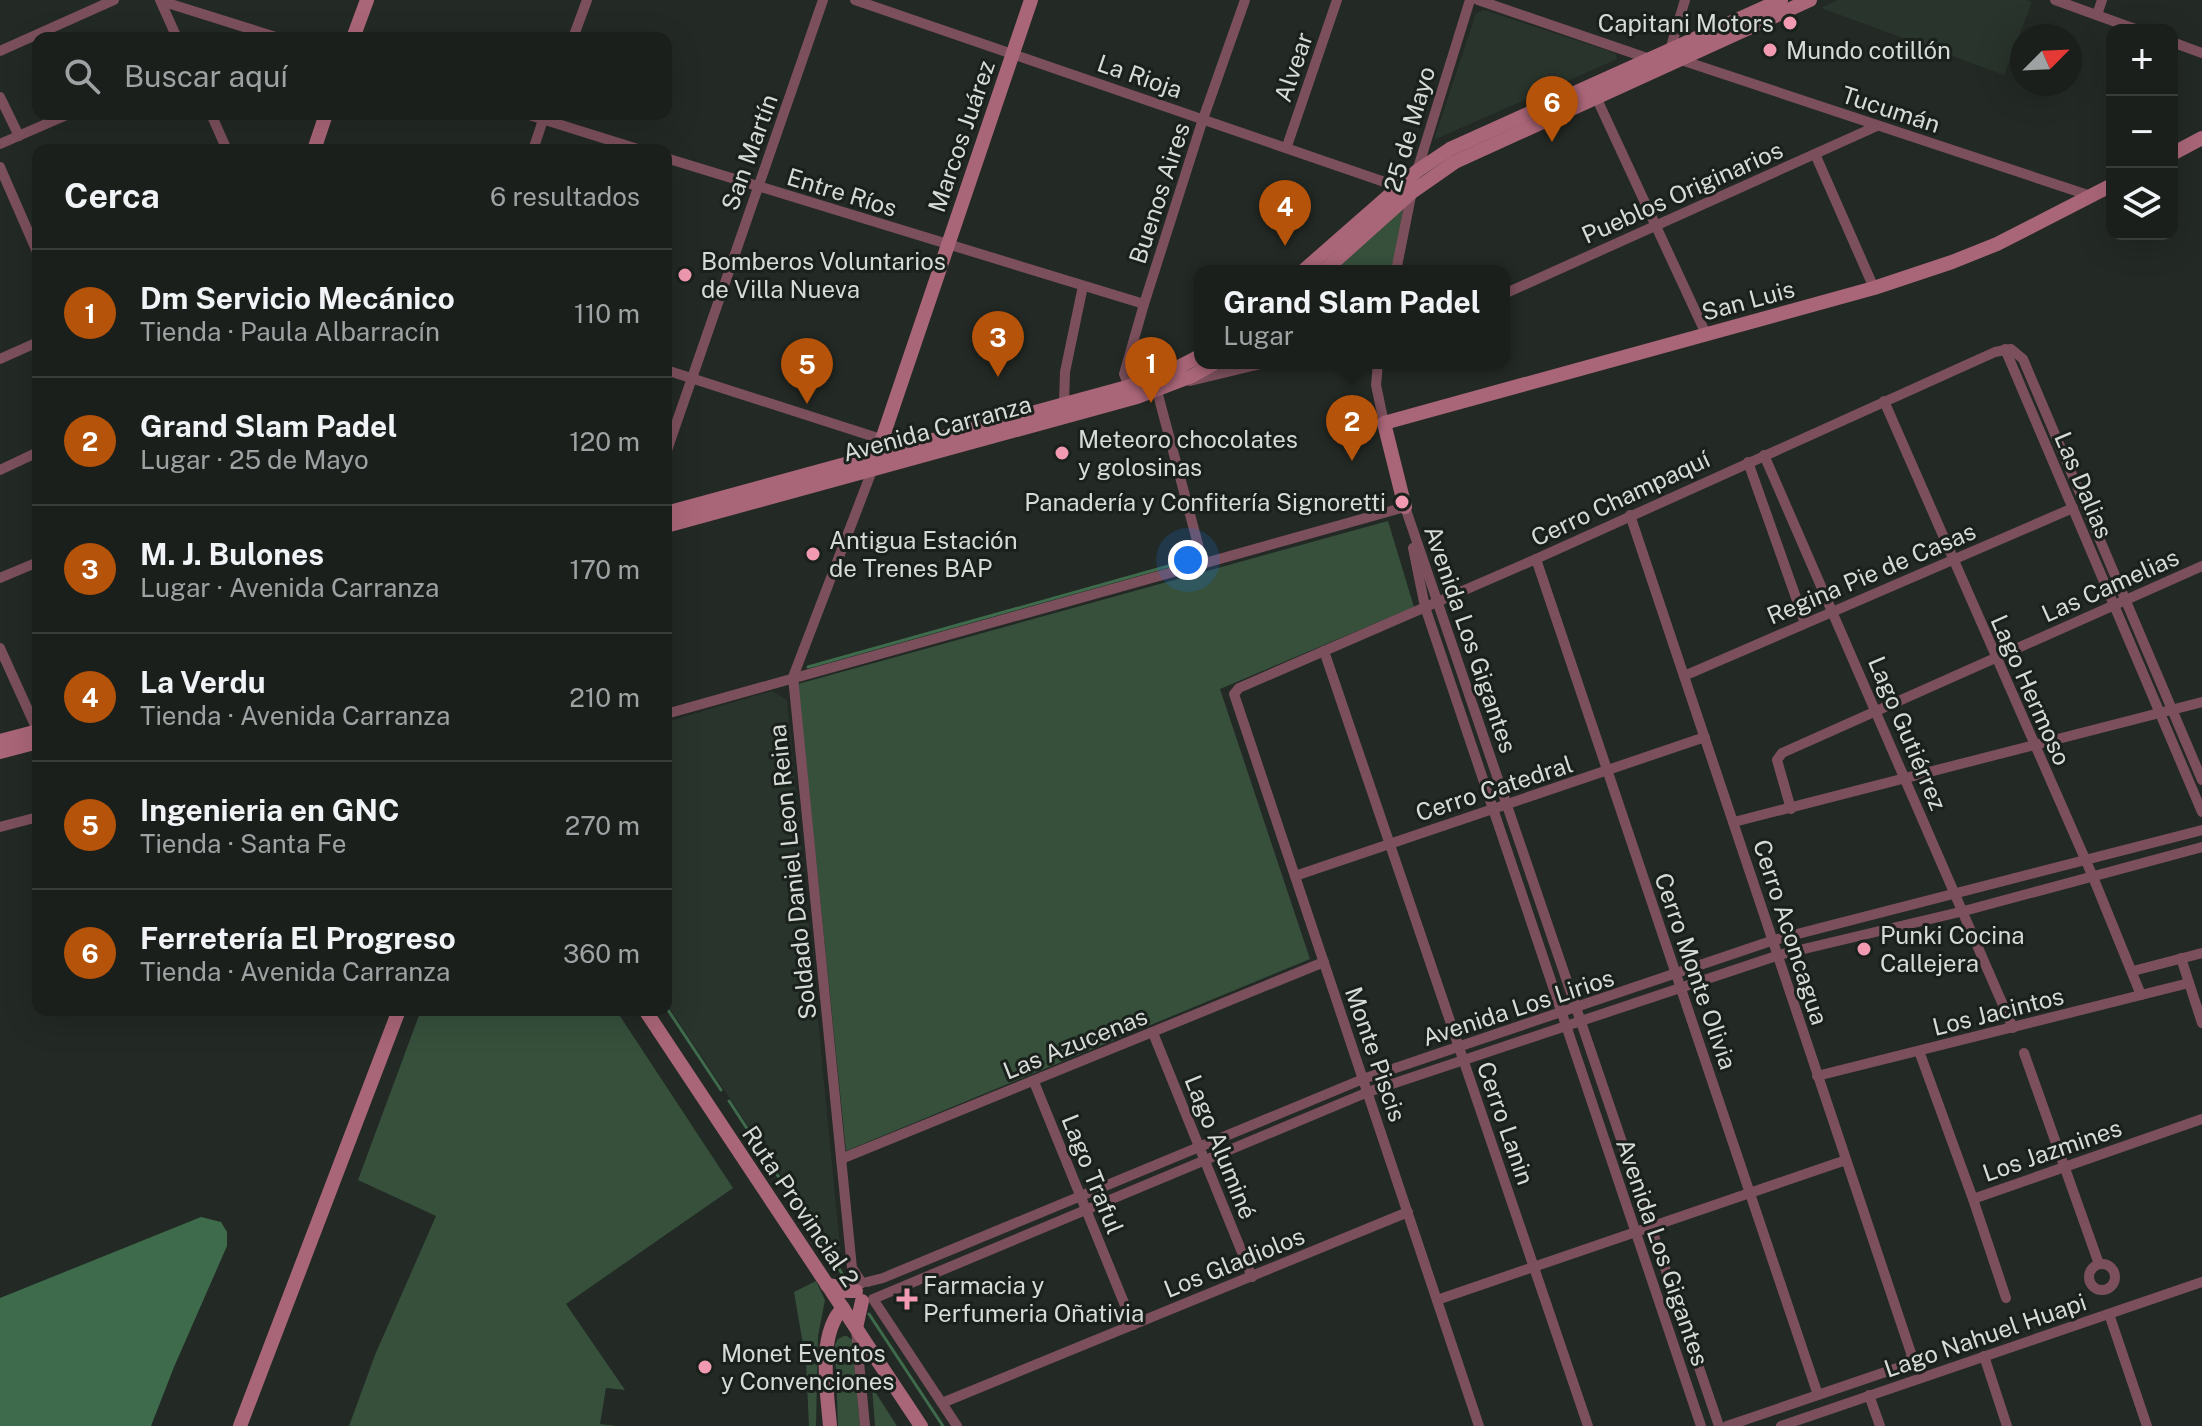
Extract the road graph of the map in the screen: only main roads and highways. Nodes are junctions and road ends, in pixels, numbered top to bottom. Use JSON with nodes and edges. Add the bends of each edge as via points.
{"nodes":[{"id":1,"x":367,"y":0,"type":"edge"},
{"id":2,"x":1031,"y":0,"type":"edge"},
{"id":3,"x":1781,"y":0,"type":"edge"},
{"id":4,"x":1810,"y":0,"type":"edge"},
{"id":5,"x":355,"y":32,"type":"edge"},
{"id":6,"x":1674,"y":55,"type":"junction"},
{"id":7,"x":324,"y":120,"type":"edge"},
{"id":8,"x":2202,"y":138,"type":"edge"},
{"id":9,"x":316,"y":144,"type":"edge"},
{"id":10,"x":2178,"y":151,"type":"edge"},
{"id":11,"x":2106,"y":188,"type":"edge"},
{"id":12,"x":1405,"y":189,"type":"junction"},
{"id":13,"x":1310,"y":265,"type":"edge"},
{"id":14,"x":1330,"y":265,"type":"edge"},
{"id":15,"x":1194,"y":359,"type":"edge"},
{"id":16,"x":1203,"y":369,"type":"edge"},
{"id":17,"x":1132,"y":392,"type":"junction"},
{"id":18,"x":874,"y":462,"type":"junction"},
{"id":19,"x":1405,"y":507,"type":"road end"},
{"id":20,"x":672,"y":512,"type":"edge"},
{"id":21,"x":672,"y":524,"type":"edge"},
{"id":22,"x":32,"y":733,"type":"edge"},
{"id":23,"x":0,"y":741,"type":"edge"},
{"id":24,"x":32,"y":744,"type":"edge"},
{"id":25,"x":0,"y":752,"type":"edge"},
{"id":26,"x":397,"y":1016,"type":"edge"},
{"id":27,"x":649,"y":1016,"type":"edge"},
{"id":28,"x":827,"y":1285,"type":"junction"},
{"id":29,"x":843,"y":1308,"type":"junction"},
{"id":30,"x":856,"y":1328,"type":"junction"},
{"id":31,"x":828,"y":1398,"type":"junction"},
{"id":32,"x":240,"y":1426,"type":"edge"},
{"id":33,"x":823,"y":1426,"type":"edge"},
{"id":34,"x":830,"y":1426,"type":"edge"},
{"id":35,"x":921,"y":1426,"type":"edge"}],
"edges":[{"from":1,"to":5,"type":"main road"},
{"from":2,"to":18,"type":"main road","name":"Marcos Juárez"},
{"from":3,"to":6,"type":"main road"},
{"from":4,"to":6,"type":"main road"},
{"from":6,"to":12,"type":"main road"},
{"from":6,"to":12,"type":"main road","via":[[1650,59],[1450,149],[1417,171]]},
{"from":7,"to":9,"type":"main road"},
{"from":8,"to":10,"type":"main road"},
{"from":11,"to":19,"type":"main road","name":"San Luis","via":[[1986,249],[1874,288],[1384,423]]},
{"from":12,"to":13,"type":"main road"},
{"from":12,"to":14,"type":"main road"},
{"from":15,"to":17,"type":"main road","name":"Avenida Carranza"},
{"from":16,"to":17,"type":"main road","name":"Avenida Carranza","via":[[1163,388]]},
{"from":17,"to":18,"type":"main road","name":"Avenida Carranza"},
{"from":17,"to":18,"type":"main road","name":"Avenida Carranza","via":[[1064,404]]},
{"from":18,"to":20,"type":"main road","name":"Avenida Carranza"},
{"from":18,"to":21,"type":"main road","name":"Avenida Carranza"},
{"from":22,"to":23,"type":"main road"},
{"from":24,"to":25,"type":"main road"},
{"from":26,"to":32,"type":"main road"},
{"from":27,"to":28,"type":"main road","name":"Ruta Provincial 2"},
{"from":28,"to":29,"type":"main road","name":"Ruta Provincial 2"},
{"from":28,"to":30,"type":"main road","via":[[864,1291]]},
{"from":29,"to":30,"type":"main road","name":"Ruta Provincial 2"},
{"from":29,"to":31,"type":"main road","via":[[833,1318],[827,1338]]},
{"from":30,"to":35,"type":"main road","name":"Ruta Provincial 2"},
{"from":31,"to":33,"type":"main road"},
{"from":31,"to":34,"type":"main road"}]}
